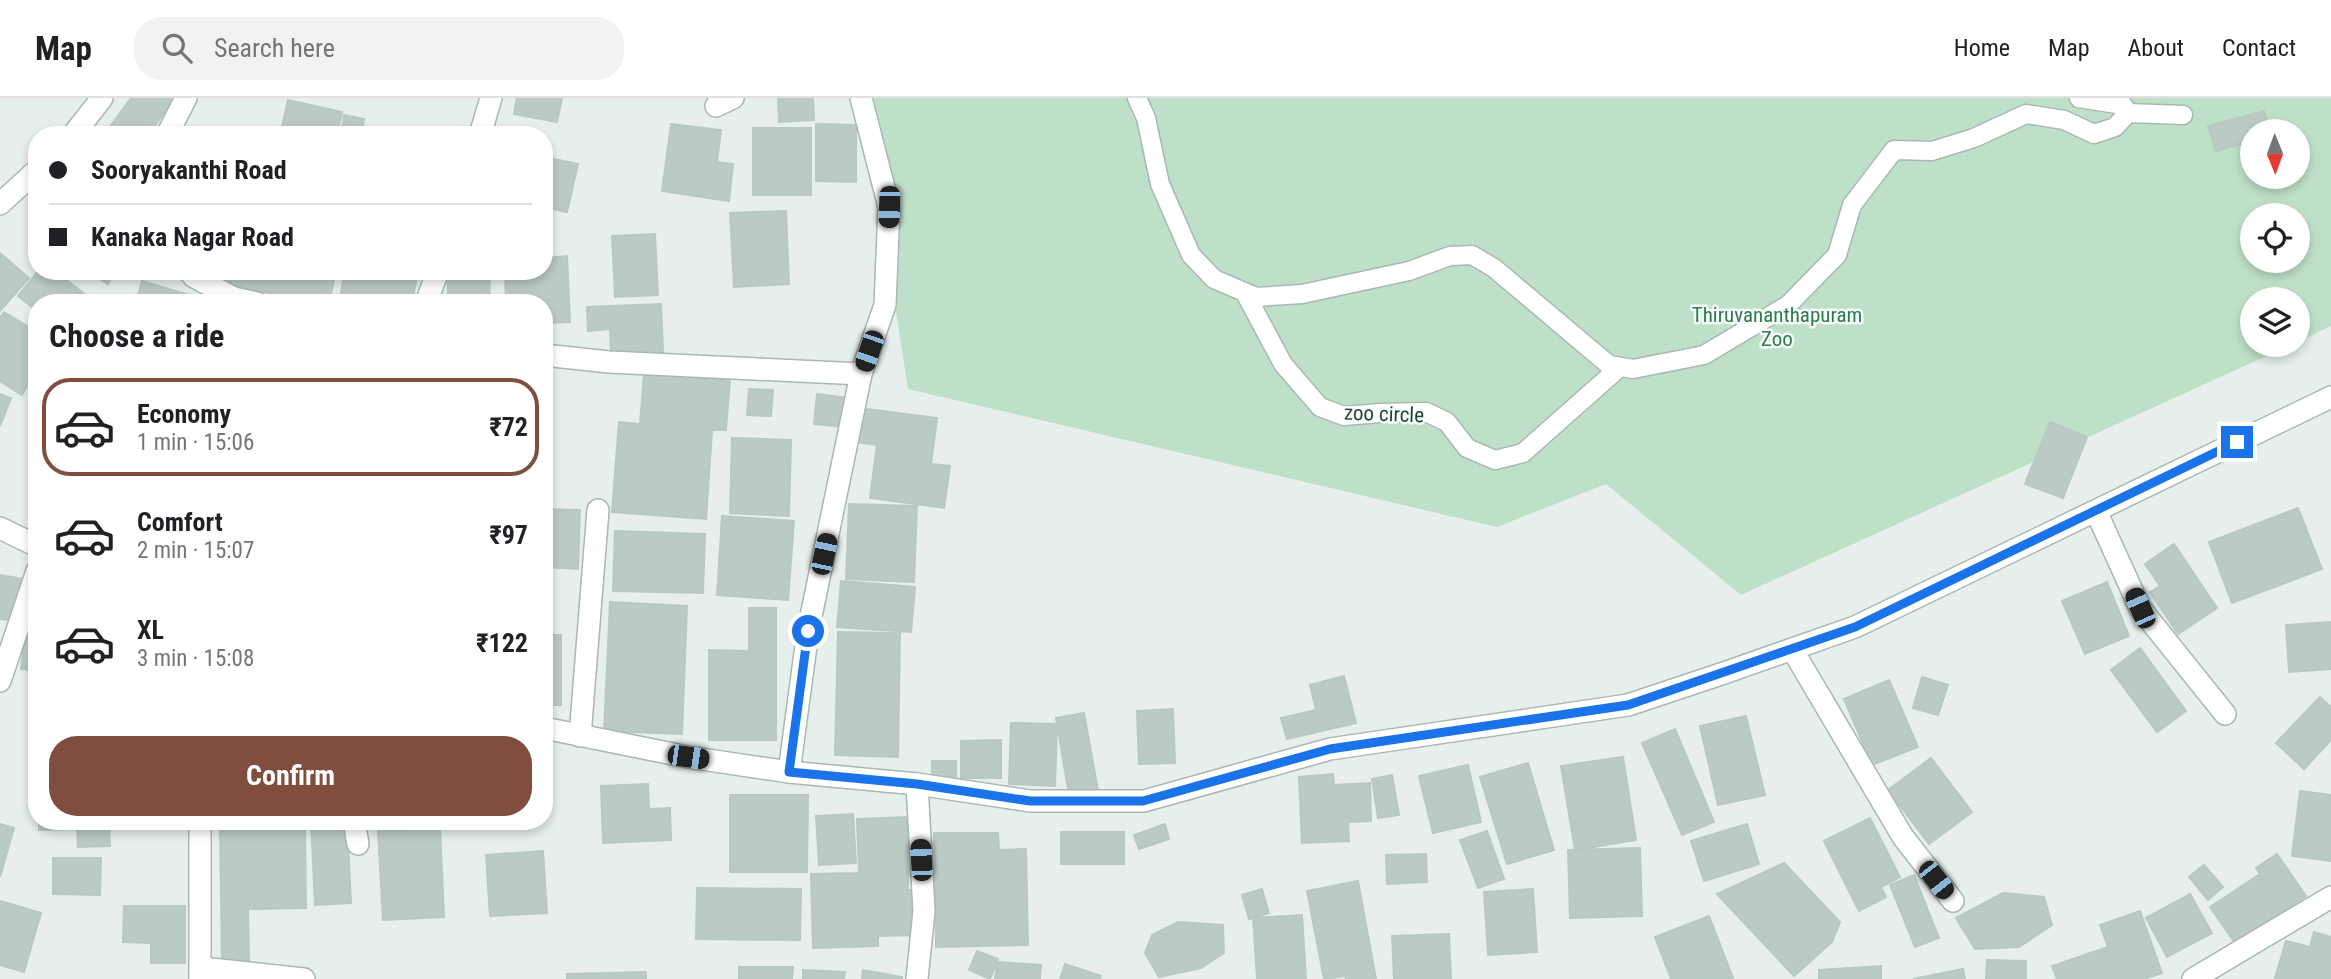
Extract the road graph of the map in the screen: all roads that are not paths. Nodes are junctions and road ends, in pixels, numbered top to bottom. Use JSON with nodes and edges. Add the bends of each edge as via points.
{"nodes":[{"id":1,"x":102,"y":98,"type":"edge"},
{"id":2,"x":186,"y":98,"type":"edge"},
{"id":3,"x":491,"y":98,"type":"edge"},
{"id":4,"x":1137,"y":98,"type":"edge"},
{"id":5,"x":2079,"y":98,"type":"edge"},
{"id":6,"x":859,"y":99,"type":"edge"},
{"id":7,"x":2128,"y":113,"type":"junction"},
{"id":8,"x":2183,"y":115,"type":"dead end"},
{"id":9,"x":81,"y":126,"type":"edge"},
{"id":10,"x":172,"y":126,"type":"edge"},
{"id":11,"x":483,"y":126,"type":"edge"},
{"id":12,"x":28,"y":178,"type":"edge"},
{"id":13,"x":0,"y":204,"type":"edge"},
{"id":14,"x":200,"y":280,"type":"edge"},
{"id":15,"x":1245,"y":293,"type":"junction"},
{"id":16,"x":226,"y":294,"type":"edge"},
{"id":17,"x":553,"y":356,"type":"edge"},
{"id":18,"x":1620,"y":367,"type":"junction"},
{"id":19,"x":861,"y":374,"type":"junction"},
{"id":20,"x":2331,"y":397,"type":"edge"},
{"id":21,"x":598,"y":510,"type":"dead end"},
{"id":22,"x":2096,"y":510,"type":"junction"},
{"id":23,"x":0,"y":528,"type":"edge"},
{"id":24,"x":28,"y":542,"type":"edge"},
{"id":25,"x":28,"y":598,"type":"edge"},
{"id":26,"x":1791,"y":649,"type":"junction"},
{"id":27,"x":0,"y":681,"type":"edge"},
{"id":28,"x":2225,"y":714,"type":"dead end"},
{"id":29,"x":553,"y":731,"type":"edge"},
{"id":30,"x":580,"y":736,"type":"junction"},
{"id":31,"x":789,"y":772,"type":"junction"},
{"id":32,"x":917,"y":784,"type":"junction"},
{"id":33,"x":200,"y":830,"type":"edge"},
{"id":34,"x":356,"y":830,"type":"edge"},
{"id":35,"x":358,"y":844,"type":"dead end"},
{"id":36,"x":2331,"y":897,"type":"edge"},
{"id":37,"x":1953,"y":901,"type":"dead end"},
{"id":38,"x":201,"y":973,"type":"edge"},
{"id":39,"x":304,"y":979,"type":"edge"},
{"id":40,"x":917,"y":979,"type":"edge"},
{"id":41,"x":2193,"y":979,"type":"edge"}],
"edges":[{"from":1,"to":9,"type":"street"},
{"from":2,"to":10,"type":"street"},
{"from":3,"to":11,"type":"street"},
{"from":4,"to":15,"type":"lane","via":[[1146,118],[1160,184],[1191,255],[1214,279]]},
{"from":5,"to":7,"type":"lane","via":[[2123,105]]},
{"from":6,"to":19,"type":"street","via":[[889,207],[885,305]]},
{"from":7,"to":8,"type":"lane"},
{"from":7,"to":18,"type":"lane","via":[[2115,127],[2094,134],[2064,120],[2026,114],[1932,151],[1894,150],[1852,205],[1837,255],[1788,305],[1704,355],[1633,369]]},
{"from":12,"to":13,"type":"street"},
{"from":14,"to":16,"type":"street"},
{"from":15,"to":18,"type":"lane","via":[[1256,297],[1302,294],[1409,271],[1450,256],[1472,256],[1494,268],[1609,365]]},
{"from":15,"to":18,"type":"lane","name":"zoo circle","via":[[1283,365],[1320,407],[1344,416],[1426,412],[1447,422],[1467,448],[1495,460],[1523,453]]},
{"from":17,"to":19,"type":"street"},
{"from":19,"to":31,"type":"street","via":[[808,631]]},
{"from":20,"to":22,"type":"street"},
{"from":21,"to":30,"type":"street"},
{"from":22,"to":26,"type":"street","via":[[1855,627]]},
{"from":22,"to":28,"type":"street","via":[[2140,608]]},
{"from":23,"to":24,"type":"street"},
{"from":25,"to":27,"type":"street"},
{"from":26,"to":32,"type":"street","via":[[1628,705],[1330,749],[1143,801],[1030,801]]},
{"from":26,"to":37,"type":"street","via":[[1903,837]]},
{"from":29,"to":30,"type":"street"},
{"from":30,"to":31,"type":"street"},
{"from":31,"to":32,"type":"street"},
{"from":32,"to":40,"type":"street","via":[[924,911]]},
{"from":33,"to":38,"type":"street"},
{"from":34,"to":35,"type":"street"},
{"from":36,"to":41,"type":"street"},
{"from":38,"to":39,"type":"street"}]}
